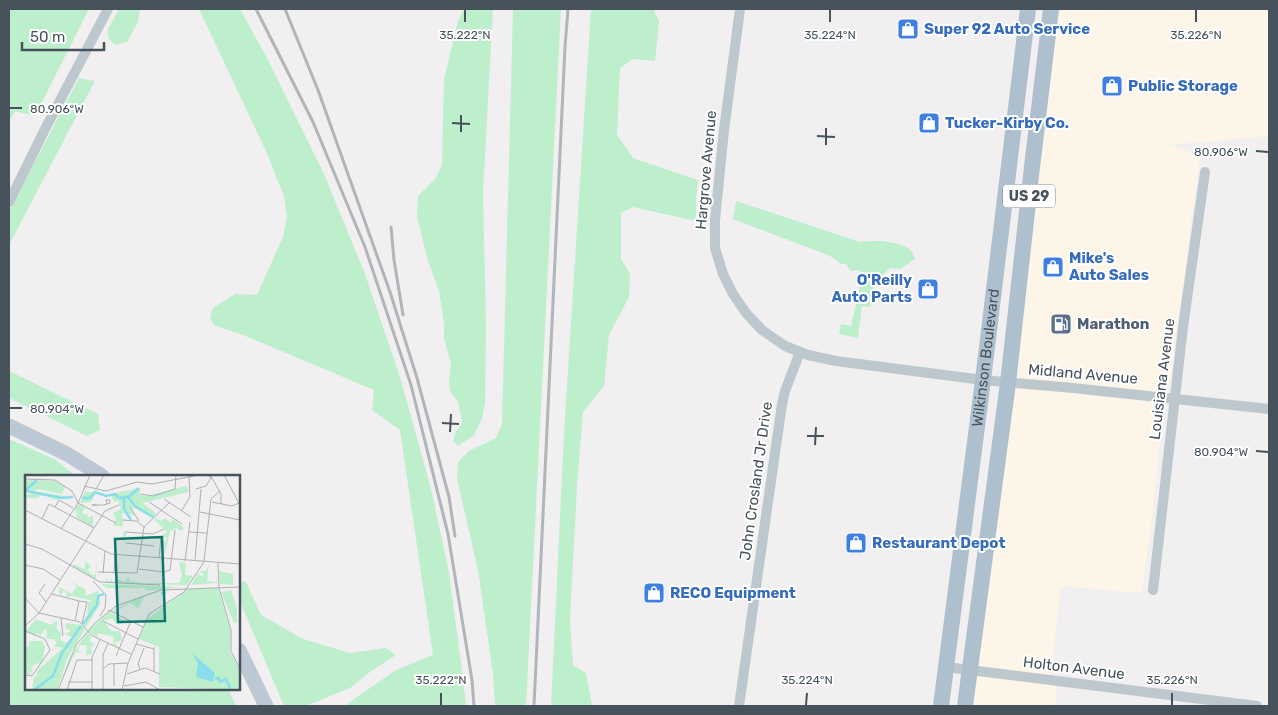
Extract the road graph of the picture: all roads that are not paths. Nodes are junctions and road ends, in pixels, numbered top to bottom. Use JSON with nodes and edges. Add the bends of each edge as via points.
{"nodes":[{"id":1,"x":108,"y":9,"type":"edge"},
{"id":2,"x":740,"y":9,"type":"edge"},
{"id":3,"x":1028,"y":9,"type":"edge"},
{"id":4,"x":1051,"y":9,"type":"edge"},
{"id":5,"x":1205,"y":172,"type":"dead end"},
{"id":6,"x":9,"y":200,"type":"edge"},
{"id":7,"x":800,"y":352,"type":"junction"},
{"id":8,"x":984,"y":380,"type":"junction"},
{"id":9,"x":1008,"y":382,"type":"junction"},
{"id":10,"x":1175,"y":398,"type":"junction"},
{"id":11,"x":1269,"y":409,"type":"edge"},
{"id":12,"x":9,"y":426,"type":"edge"},
{"id":13,"x":100,"y":475,"type":"edge"},
{"id":14,"x":1153,"y":590,"type":"dead end"},
{"id":15,"x":240,"y":652,"type":"edge"},
{"id":16,"x":946,"y":667,"type":"junction"},
{"id":17,"x":970,"y":670,"type":"junction"},
{"id":18,"x":266,"y":706,"type":"edge"},
{"id":19,"x":739,"y":706,"type":"edge"},
{"id":20,"x":941,"y":706,"type":"edge"},
{"id":21,"x":965,"y":706,"type":"edge"},
{"id":22,"x":1257,"y":706,"type":"edge"}],
"edges":[{"from":1,"to":6,"type":"street"},
{"from":2,"to":7,"type":"street","name":"Hargrove Avenue","via":[[724,130],[715,248],[723,274],[746,313],[762,330]]},
{"from":3,"to":8,"type":"main road","name":"Wilkinson Boulevard","number":"US 29"},
{"from":4,"to":9,"type":"main road","name":"Wilkinson Boulevard","number":"US 29"},
{"from":5,"to":10,"type":"street","name":"Louisiana Avenue"},
{"from":7,"to":8,"type":"street","name":"Hargrove Avenue","via":[[836,361]]},
{"from":7,"to":19,"type":"street","name":"John Crosland Jr Drive","via":[[782,404]]},
{"from":8,"to":9,"type":"street","name":"Midland Avenue"},
{"from":8,"to":16,"type":"main road","name":"Wilkinson Boulevard","number":"US 29"},
{"from":9,"to":10,"type":"street","name":"Midland Avenue"},
{"from":9,"to":17,"type":"main road","name":"Wilkinson Boulevard","number":"US 29"},
{"from":10,"to":11,"type":"street","name":"Midland Avenue"},
{"from":10,"to":14,"type":"street","name":"Louisiana Avenue"},
{"from":12,"to":13,"type":"main road","via":[[67,454]]},
{"from":15,"to":18,"type":"main road"},
{"from":16,"to":17,"type":"street","name":"Holton Avenue"},
{"from":16,"to":20,"type":"main road","name":"Wilkinson Boulevard","number":"US 29"},
{"from":17,"to":21,"type":"main road","name":"Wilkinson Boulevard","number":"US 29"},
{"from":17,"to":22,"type":"street","name":"Holton Avenue"}]}
